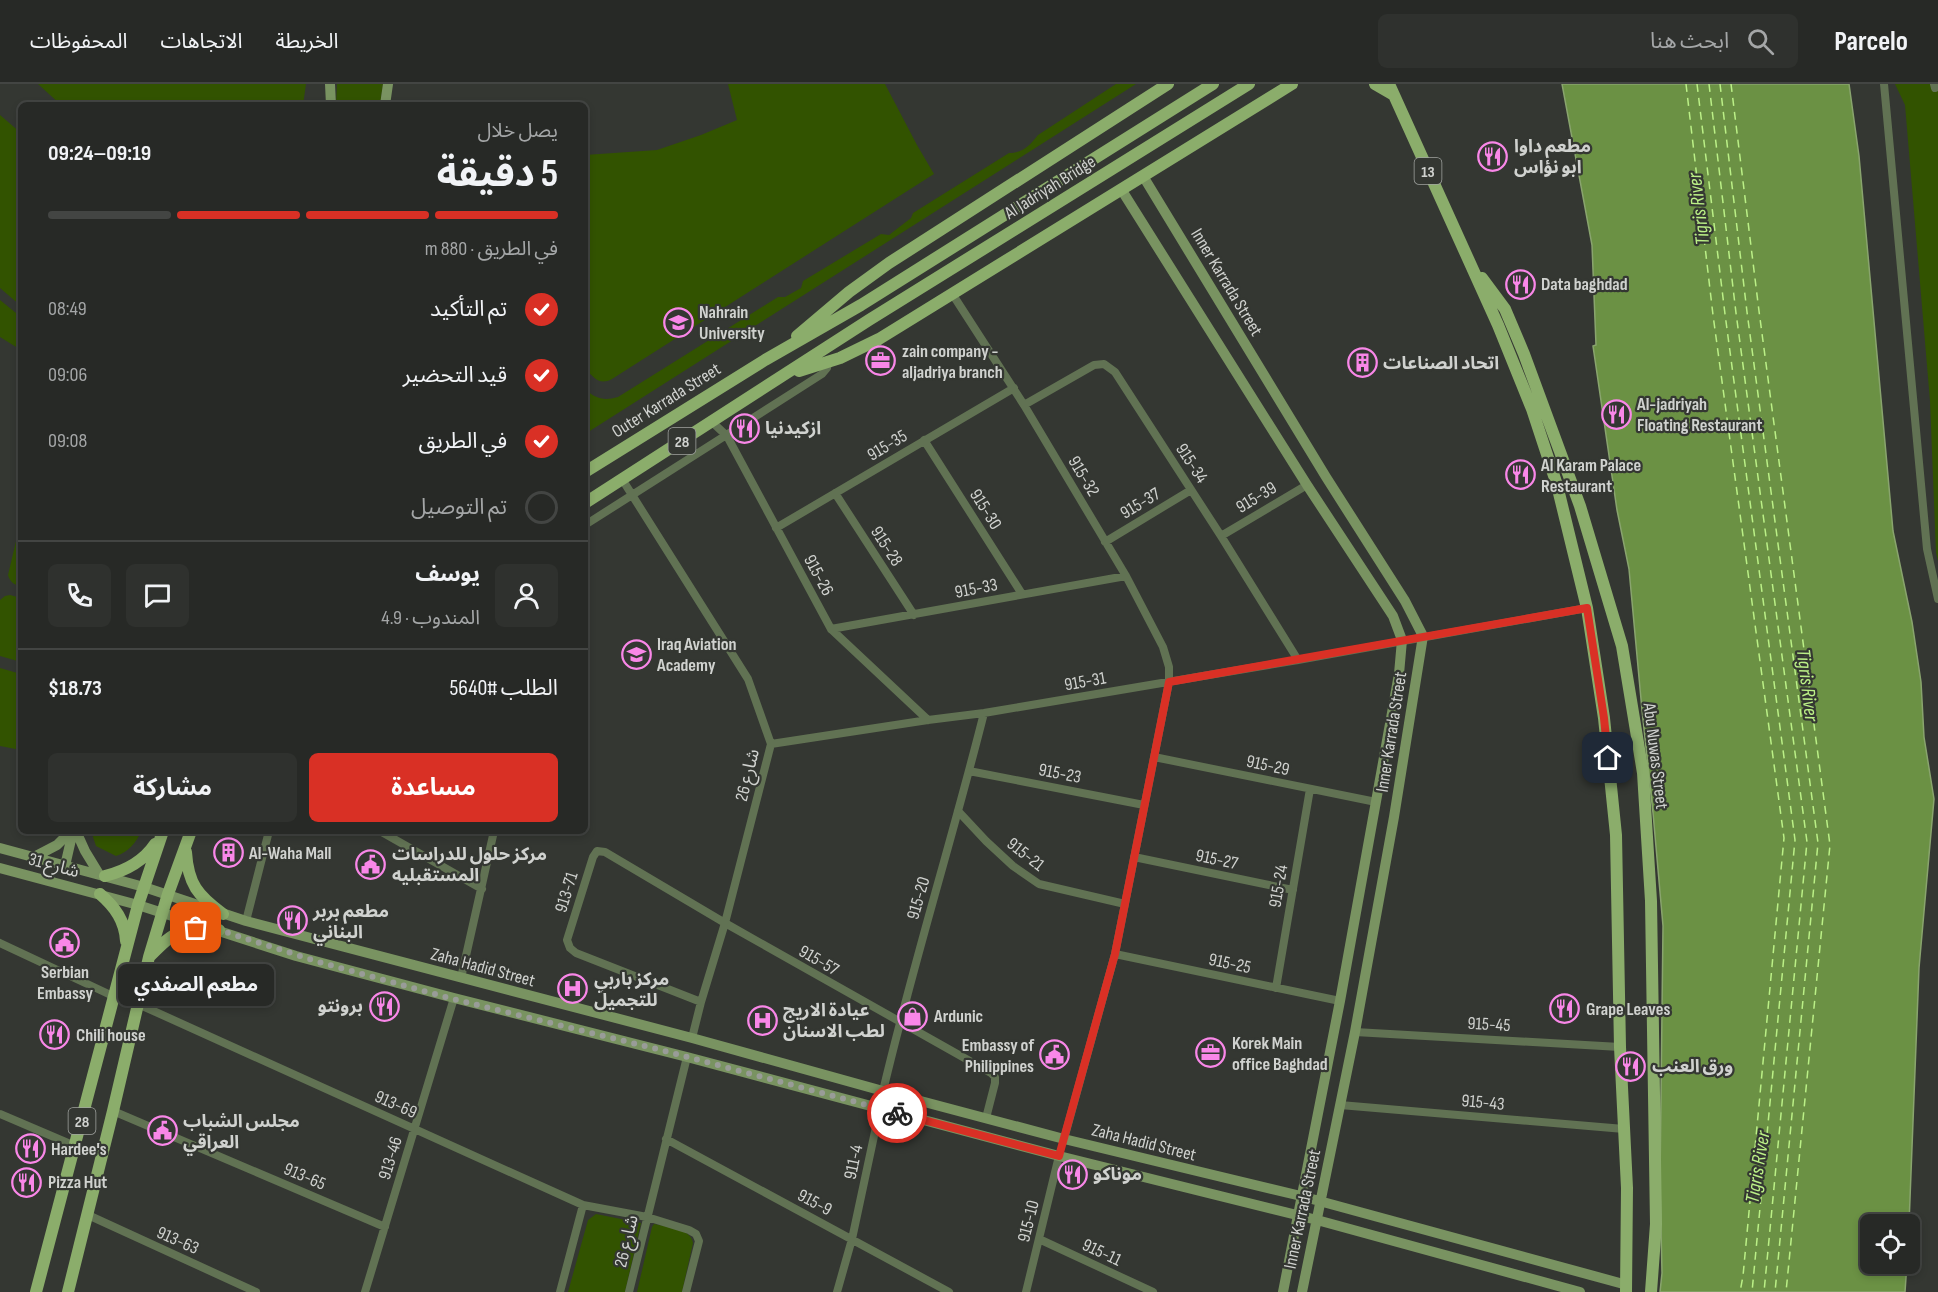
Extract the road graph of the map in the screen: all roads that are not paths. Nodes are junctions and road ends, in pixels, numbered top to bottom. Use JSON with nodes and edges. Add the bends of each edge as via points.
{"nodes":[{"id":1,"x":330,"y":84,"type":"edge"},
{"id":2,"x":388,"y":84,"type":"edge"},
{"id":3,"x":1168,"y":84,"type":"edge"},
{"id":4,"x":1212,"y":84,"type":"edge"},
{"id":5,"x":1249,"y":84,"type":"edge"},
{"id":6,"x":1292,"y":84,"type":"edge"},
{"id":7,"x":1375,"y":84,"type":"edge"},
{"id":8,"x":1884,"y":84,"type":"edge"},
{"id":9,"x":1392,"y":90,"type":"edge"},
{"id":10,"x":331,"y":102,"type":"edge"},
{"id":11,"x":385,"y":102,"type":"edge"},
{"id":12,"x":1143,"y":176,"type":"junction"},
{"id":13,"x":1121,"y":189,"type":"junction"},
{"id":14,"x":1468,"y":258,"type":"junction"},
{"id":15,"x":953,"y":295,"type":"junction"},
{"id":16,"x":765,"y":360,"type":"junction"},
{"id":17,"x":828,"y":362,"type":"junction"},
{"id":18,"x":778,"y":379,"type":"junction"},
{"id":19,"x":1014,"y":388,"type":"junction"},
{"id":20,"x":1024,"y":405,"type":"junction"},
{"id":21,"x":712,"y":422,"type":"junction"},
{"id":22,"x":727,"y":436,"type":"junction"},
{"id":23,"x":924,"y":440,"type":"junction"},
{"id":24,"x":588,"y":470,"type":"edge"},
{"id":25,"x":622,"y":479,"type":"junction"},
{"id":26,"x":1307,"y":485,"type":"junction"},
{"id":27,"x":1191,"y":490,"type":"junction"},
{"id":28,"x":835,"y":493,"type":"junction"},
{"id":29,"x":633,"y":495,"type":"junction"},
{"id":30,"x":588,"y":501,"type":"edge"},
{"id":31,"x":588,"y":523,"type":"edge"},
{"id":32,"x":776,"y":528,"type":"junction"},
{"id":33,"x":1221,"y":536,"type":"junction"},
{"id":34,"x":1106,"y":542,"type":"junction"},
{"id":35,"x":1126,"y":576,"type":"junction"},
{"id":36,"x":1022,"y":594,"type":"junction"},
{"id":37,"x":1938,"y":599,"type":"edge"},
{"id":38,"x":1587,"y":608,"type":"junction"},
{"id":39,"x":914,"y":615,"type":"junction"},
{"id":40,"x":831,"y":629,"type":"junction"},
{"id":41,"x":1423,"y":636,"type":"junction"},
{"id":42,"x":1402,"y":640,"type":"junction"},
{"id":43,"x":1298,"y":660,"type":"junction"},
{"id":44,"x":1169,"y":682,"type":"junction"},
{"id":45,"x":984,"y":713,"type":"junction"},
{"id":46,"x":928,"y":720,"type":"junction"},
{"id":47,"x":771,"y":744,"type":"junction"},
{"id":48,"x":1154,"y":758,"type":"junction"},
{"id":49,"x":969,"y":771,"type":"junction"},
{"id":50,"x":1310,"y":789,"type":"junction"},
{"id":51,"x":1376,"y":802,"type":"junction"},
{"id":52,"x":1144,"y":805,"type":"junction"},
{"id":53,"x":958,"y":811,"type":"junction"},
{"id":54,"x":70,"y":834,"type":"edge"},
{"id":55,"x":73,"y":834,"type":"edge"},
{"id":56,"x":76,"y":834,"type":"edge"},
{"id":57,"x":160,"y":834,"type":"edge"},
{"id":58,"x":161,"y":834,"type":"edge"},
{"id":59,"x":190,"y":834,"type":"edge"},
{"id":60,"x":268,"y":834,"type":"edge"},
{"id":61,"x":385,"y":834,"type":"edge"},
{"id":62,"x":493,"y":834,"type":"edge"},
{"id":63,"x":185,"y":846,"type":"junction"},
{"id":64,"x":0,"y":848,"type":"edge"},
{"id":65,"x":34,"y":857,"type":"junction"},
{"id":66,"x":1134,"y":857,"type":"junction"},
{"id":67,"x":65,"y":866,"type":"junction"},
{"id":68,"x":0,"y":867,"type":"edge"},
{"id":69,"x":102,"y":875,"type":"junction"},
{"id":70,"x":144,"y":887,"type":"junction"},
{"id":71,"x":482,"y":889,"type":"junction"},
{"id":72,"x":1293,"y":890,"type":"junction"},
{"id":73,"x":100,"y":894,"type":"junction"},
{"id":74,"x":175,"y":897,"type":"junction"},
{"id":75,"x":1125,"y":904,"type":"junction"},
{"id":76,"x":138,"y":905,"type":"junction"},
{"id":77,"x":169,"y":914,"type":"junction"},
{"id":78,"x":223,"y":914,"type":"junction"},
{"id":79,"x":246,"y":921,"type":"junction"},
{"id":80,"x":725,"y":923,"type":"junction"},
{"id":81,"x":219,"y":930,"type":"junction"},
{"id":82,"x":0,"y":943,"type":"edge"},
{"id":83,"x":126,"y":950,"type":"junction"},
{"id":84,"x":1115,"y":954,"type":"junction"},
{"id":85,"x":149,"y":957,"type":"junction"},
{"id":86,"x":461,"y":978,"type":"junction"},
{"id":87,"x":1276,"y":988,"type":"junction"},
{"id":88,"x":115,"y":997,"type":"junction"},
{"id":89,"x":453,"y":999,"type":"junction"},
{"id":90,"x":1340,"y":1001,"type":"junction"},
{"id":91,"x":701,"y":1002,"type":"junction"},
{"id":92,"x":138,"y":1004,"type":"junction"},
{"id":93,"x":899,"y":1022,"type":"junction"},
{"id":94,"x":1355,"y":1032,"type":"junction"},
{"id":95,"x":692,"y":1038,"type":"junction"},
{"id":96,"x":1620,"y":1047,"type":"junction"},
{"id":97,"x":687,"y":1057,"type":"junction"},
{"id":98,"x":883,"y":1091,"type":"junction"},
{"id":99,"x":1340,"y":1105,"type":"junction"},
{"id":100,"x":880,"y":1108,"type":"junction"},
{"id":101,"x":113,"y":1111,"type":"junction"},
{"id":102,"x":0,"y":1114,"type":"edge"},
{"id":103,"x":986,"y":1118,"type":"junction"},
{"id":104,"x":414,"y":1129,"type":"junction"},
{"id":105,"x":1624,"y":1129,"type":"junction"},
{"id":106,"x":666,"y":1139,"type":"junction"},
{"id":107,"x":1064,"y":1139,"type":"junction"},
{"id":108,"x":75,"y":1146,"type":"junction"},
{"id":109,"x":1059,"y":1156,"type":"junction"},
{"id":110,"x":1301,"y":1196,"type":"junction"},
{"id":111,"x":1320,"y":1202,"type":"junction"},
{"id":112,"x":583,"y":1205,"type":"junction"},
{"id":113,"x":88,"y":1215,"type":"junction"},
{"id":114,"x":1298,"y":1215,"type":"junction"},
{"id":115,"x":647,"y":1217,"type":"junction"},
{"id":116,"x":1317,"y":1220,"type":"junction"},
{"id":117,"x":385,"y":1227,"type":"junction"},
{"id":118,"x":852,"y":1239,"type":"junction"},
{"id":119,"x":1039,"y":1239,"type":"junction"},
{"id":120,"x":1627,"y":1288,"type":"edge"},
{"id":121,"x":36,"y":1292,"type":"edge"},
{"id":122,"x":68,"y":1292,"type":"edge"},
{"id":123,"x":256,"y":1292,"type":"edge"},
{"id":124,"x":365,"y":1292,"type":"edge"},
{"id":125,"x":560,"y":1292,"type":"edge"},
{"id":126,"x":629,"y":1292,"type":"edge"},
{"id":127,"x":686,"y":1292,"type":"edge"},
{"id":128,"x":837,"y":1292,"type":"edge"},
{"id":129,"x":949,"y":1292,"type":"edge"},
{"id":130,"x":1026,"y":1292,"type":"edge"},
{"id":131,"x":1153,"y":1292,"type":"edge"},
{"id":132,"x":1283,"y":1292,"type":"edge"},
{"id":133,"x":1302,"y":1292,"type":"edge"},
{"id":134,"x":1580,"y":1292,"type":"edge"},
{"id":135,"x":1651,"y":1292,"type":"edge"}],
"edges":[{"from":1,"to":10,"type":"street"},
{"from":2,"to":11,"type":"street"},
{"from":3,"to":16,"type":"main road","via":[[889,263]]},
{"from":4,"to":16,"type":"main road","name":"Al Jadriyah Bridge","via":[[861,305]]},
{"from":5,"to":18,"type":"main road","name":"Al Jadriyah Bridge"},
{"from":6,"to":12,"type":"main road"},
{"from":7,"to":9,"type":"main road"},
{"from":8,"to":37,"type":"street","via":[[1927,549]]},
{"from":9,"to":14,"type":"main road","name":"Abu Nuwas Street","number":"13"},
{"from":12,"to":13,"type":"main road"},
{"from":12,"to":41,"type":"street","name":"Inner Karrada Street"},
{"from":13,"to":15,"type":"main road"},
{"from":13,"to":26,"type":"street","name":"Inner Karrada Street"},
{"from":14,"to":38,"type":"main road","name":"Abu Nuwas Street","number":"13","via":[[1548,454]]},
{"from":14,"to":135,"type":"main road","name":"Abu Nuwas Street","number":"13","via":[[1505,309],[1524,354],[1580,506],[1622,646],[1643,773],[1651,901],[1656,1224]]},
{"from":15,"to":17,"type":"main road","via":[[867,346]]},
{"from":15,"to":19,"type":"street","name":"915-32"},
{"from":16,"to":24,"type":"main road","name":"Outer Karrada Street","number":"28"},
{"from":17,"to":18,"type":"main road"},
{"from":17,"to":22,"type":"street","via":[[822,374]]},
{"from":18,"to":21,"type":"main road","number":"28"},
{"from":19,"to":20,"type":"street","name":"915-32"},
{"from":19,"to":23,"type":"street","name":"915-35"},
{"from":20,"to":27,"type":"street","name":"915-34","via":[[1094,365],[1104,364],[1116,372]]},
{"from":20,"to":34,"type":"street","name":"915-32"},
{"from":21,"to":22,"type":"street","name":"915-26"},
{"from":21,"to":25,"type":"main road","number":"28"},
{"from":22,"to":29,"type":"street"},
{"from":22,"to":32,"type":"street","name":"915-26"},
{"from":23,"to":28,"type":"street","name":"915-35"},
{"from":23,"to":36,"type":"street","name":"915-30"},
{"from":25,"to":29,"type":"street","name":"شارع 26"},
{"from":25,"to":30,"type":"main road","number":"28"},
{"from":26,"to":33,"type":"street","name":"915-39"},
{"from":26,"to":42,"type":"street","name":"Inner Karrada Street","via":[[1393,616]]},
{"from":27,"to":33,"type":"street","name":"915-34"},
{"from":27,"to":34,"type":"street","name":"915-37"},
{"from":28,"to":32,"type":"street","name":"915-35"},
{"from":28,"to":39,"type":"street","name":"915-28"},
{"from":29,"to":31,"type":"street"},
{"from":29,"to":47,"type":"street","name":"شارع 26","via":[[748,679]]},
{"from":32,"to":40,"type":"street","name":"915-26"},
{"from":33,"to":43,"type":"street","name":"915-34"},
{"from":34,"to":35,"type":"street","name":"915-32"},
{"from":35,"to":36,"type":"street","name":"915-33"},
{"from":35,"to":44,"type":"street","name":"915-32","via":[[1163,647]]},
{"from":36,"to":39,"type":"street","name":"915-33"},
{"from":38,"to":41,"type":"street","name":"915-31"},
{"from":38,"to":96,"type":"main road","name":"Abu Nuwas Street","number":"13","via":[[1617,835]]},
{"from":39,"to":40,"type":"street","name":"915-33"},
{"from":40,"to":46,"type":"street","name":"915-26"},
{"from":41,"to":42,"type":"street","name":"915-31"},
{"from":41,"to":94,"type":"street","name":"Inner Karrada Street"},
{"from":42,"to":43,"type":"street","name":"915-31"},
{"from":42,"to":51,"type":"street","name":"Inner Karrada Street"},
{"from":43,"to":44,"type":"street","name":"915-31"},
{"from":44,"to":45,"type":"street","name":"915-31"},
{"from":44,"to":48,"type":"street","name":"915-32"},
{"from":45,"to":46,"type":"street","name":"915-31"},
{"from":45,"to":49,"type":"street","name":"915-20"},
{"from":46,"to":47,"type":"street","name":"915-31"},
{"from":47,"to":80,"type":"street","name":"شارع 26"},
{"from":48,"to":50,"type":"street","name":"915-29"},
{"from":48,"to":52,"type":"street","name":"915-32"},
{"from":49,"to":52,"type":"street","name":"915-23"},
{"from":49,"to":53,"type":"street","name":"915-20"},
{"from":50,"to":51,"type":"street","name":"915-29"},
{"from":50,"to":72,"type":"street","name":"915-24"},
{"from":51,"to":90,"type":"street","name":"Inner Karrada Street"},
{"from":52,"to":66,"type":"street","name":"915-32"},
{"from":53,"to":75,"type":"street","name":"915-21","via":[[1006,860],[1039,884]]},
{"from":53,"to":93,"type":"street","name":"915-20"},
{"from":54,"to":65,"type":"street"},
{"from":55,"to":67,"type":"street"},
{"from":56,"to":69,"type":"street"},
{"from":57,"to":69,"type":"main road","via":[[143,858],[125,870]]},
{"from":58,"to":70,"type":"main road","number":"28"},
{"from":59,"to":63,"type":"main road","number":"28"},
{"from":60,"to":79,"type":"street"},
{"from":61,"to":71,"type":"street"},
{"from":62,"to":71,"type":"street"},
{"from":63,"to":74,"type":"main road","number":"28"},
{"from":63,"to":78,"type":"main road","via":[[187,868],[198,893]]},
{"from":64,"to":65,"type":"street","name":"شارع 31"},
{"from":65,"to":67,"type":"street","name":"شارع 31"},
{"from":66,"to":72,"type":"street","name":"915-27"},
{"from":66,"to":75,"type":"street","name":"915-32"},
{"from":67,"to":69,"type":"street","name":"شارع 31"},
{"from":68,"to":73,"type":"street","name":"شارع 31"},
{"from":69,"to":70,"type":"street","name":"شارع 31"},
{"from":70,"to":74,"type":"street","name":"Zaha Hadid Street"},
{"from":70,"to":76,"type":"main road","number":"28"},
{"from":71,"to":86,"type":"street"},
{"from":72,"to":87,"type":"street","name":"915-24"},
{"from":73,"to":76,"type":"street","name":"شارع 31"},
{"from":73,"to":83,"type":"main road","via":[[119,916]]},
{"from":74,"to":77,"type":"main road","number":"28"},
{"from":74,"to":78,"type":"street","name":"Zaha Hadid Street"},
{"from":75,"to":84,"type":"street","name":"915-32"},
{"from":76,"to":77,"type":"street","name":"Zaha Hadid Street"},
{"from":76,"to":83,"type":"main road","number":"28"},
{"from":77,"to":81,"type":"street","name":"Zaha Hadid Street"},
{"from":77,"to":85,"type":"main road","number":"28"},
{"from":78,"to":79,"type":"street","name":"Zaha Hadid Street"},
{"from":79,"to":86,"type":"street","name":"Zaha Hadid Street"},
{"from":80,"to":91,"type":"street","name":"شارع 26"},
{"from":80,"to":91,"type":"street","name":"913-71","via":[[605,852],[597,851],[593,857],[567,940],[570,948]]},
{"from":80,"to":93,"type":"street","name":"915-57"},
{"from":81,"to":85,"type":"main road","via":[[179,931]]},
{"from":81,"to":89,"type":"street","name":"Zaha Hadid Street","via":[[296,956]]},
{"from":82,"to":88,"type":"street"},
{"from":83,"to":88,"type":"main road","number":"28"},
{"from":84,"to":87,"type":"street","name":"915-25"},
{"from":84,"to":107,"type":"street","name":"915-32"},
{"from":85,"to":92,"type":"main road","number":"28"},
{"from":86,"to":95,"type":"street","name":"Zaha Hadid Street"},
{"from":87,"to":90,"type":"street","name":"915-25"},
{"from":88,"to":108,"type":"main road","number":"28"},
{"from":89,"to":97,"type":"street","name":"Zaha Hadid Street"},
{"from":89,"to":104,"type":"street","name":"913-46"},
{"from":90,"to":110,"type":"street","name":"Inner Karrada Street"},
{"from":91,"to":95,"type":"street","name":"شارع 26"},
{"from":92,"to":101,"type":"main road","number":"28"},
{"from":92,"to":104,"type":"street","name":"913-69"},
{"from":93,"to":98,"type":"street","name":"915-20"},
{"from":93,"to":103,"type":"street","name":"915-57","via":[[995,1077]]},
{"from":94,"to":96,"type":"street","name":"915-45"},
{"from":94,"to":99,"type":"street","name":"Inner Karrada Street"},
{"from":95,"to":98,"type":"street","name":"Zaha Hadid Street"},
{"from":96,"to":105,"type":"main road","name":"Abu Nuwas Street","number":"13"},
{"from":97,"to":100,"type":"street","name":"Zaha Hadid Street"},
{"from":97,"to":106,"type":"street","name":"شارع 26"},
{"from":98,"to":103,"type":"street","name":"Zaha Hadid Street"},
{"from":99,"to":105,"type":"street","name":"915-43"},
{"from":99,"to":111,"type":"street","name":"Inner Karrada Street"},
{"from":100,"to":109,"type":"street","name":"Zaha Hadid Street"},
{"from":100,"to":118,"type":"street","name":"911-4"},
{"from":101,"to":113,"type":"main road","number":"28"},
{"from":101,"to":117,"type":"street","name":"913-65"},
{"from":102,"to":108,"type":"street"},
{"from":103,"to":107,"type":"street","name":"Zaha Hadid Street"},
{"from":104,"to":112,"type":"street","name":"913-69"},
{"from":104,"to":117,"type":"street","name":"913-46"},
{"from":105,"to":120,"type":"main road","name":"Abu Nuwas Street","number":"13"},
{"from":106,"to":115,"type":"street","name":"شارع 26"},
{"from":106,"to":118,"type":"street","name":"915-9"},
{"from":107,"to":109,"type":"street"},
{"from":107,"to":110,"type":"street","name":"Zaha Hadid Street"},
{"from":108,"to":121,"type":"main road","number":"28"},
{"from":109,"to":114,"type":"street","name":"Zaha Hadid Street"},
{"from":109,"to":119,"type":"street","name":"915-10"},
{"from":110,"to":111,"type":"street","name":"Zaha Hadid Street"},
{"from":110,"to":114,"type":"street","name":"Inner Karrada Street"},
{"from":111,"to":116,"type":"street","name":"Inner Karrada Street"},
{"from":111,"to":120,"type":"street","name":"Zaha Hadid Street"},
{"from":112,"to":115,"type":"street","name":"913-69"},
{"from":112,"to":125,"type":"street"},
{"from":113,"to":122,"type":"main road","number":"28"},
{"from":113,"to":123,"type":"street","name":"913-63"},
{"from":114,"to":116,"type":"street","name":"Zaha Hadid Street"},
{"from":114,"to":132,"type":"street","name":"Inner Karrada Street"},
{"from":115,"to":126,"type":"street","name":"شارع 26"},
{"from":115,"to":127,"type":"street","name":"913-69","via":[[696,1234],[699,1241]]},
{"from":116,"to":133,"type":"street","name":"Inner Karrada Street"},
{"from":116,"to":134,"type":"street","name":"Zaha Hadid Street"},
{"from":117,"to":124,"type":"street","name":"913-46"},
{"from":118,"to":128,"type":"street","name":"911-4"},
{"from":118,"to":129,"type":"street","name":"915-9"},
{"from":119,"to":130,"type":"street","name":"915-10"},
{"from":119,"to":131,"type":"street","name":"915-11"}]}
